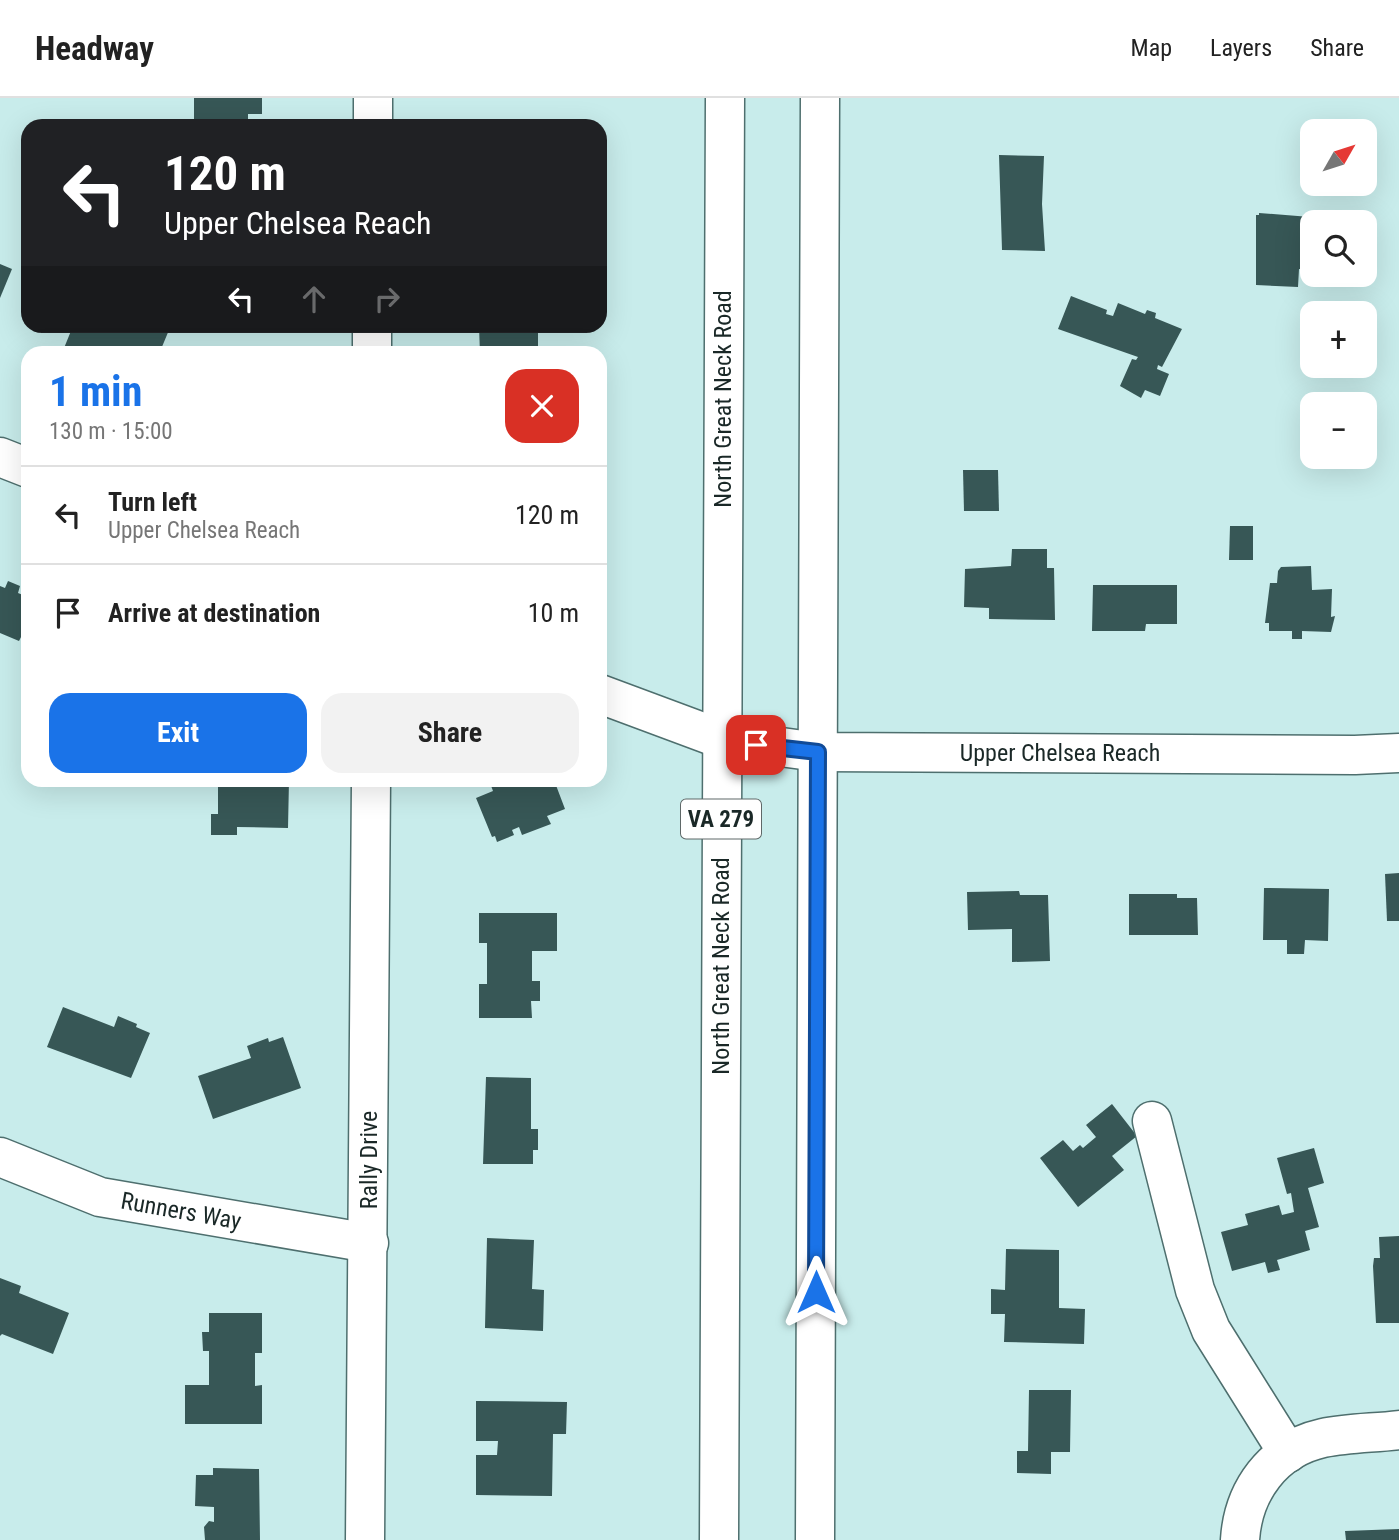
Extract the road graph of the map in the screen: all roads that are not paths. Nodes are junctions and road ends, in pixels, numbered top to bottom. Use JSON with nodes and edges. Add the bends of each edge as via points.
{"nodes":[{"id":1,"x":373,"y":98,"type":"edge"},
{"id":2,"x":725,"y":98,"type":"edge"},
{"id":3,"x":820,"y":98,"type":"edge"},
{"id":4,"x":373,"y":119,"type":"edge"},
{"id":5,"x":0,"y":457,"type":"edge"},
{"id":6,"x":21,"y":465,"type":"edge"},
{"id":7,"x":607,"y":697,"type":"edge"},
{"id":8,"x":722,"y":739,"type":"junction"},
{"id":9,"x":818,"y":752,"type":"junction"},
{"id":10,"x":1399,"y":753,"type":"edge"},
{"id":11,"x":371,"y":787,"type":"edge"},
{"id":12,"x":1152,"y":1121,"type":"dead end"},
{"id":13,"x":0,"y":1157,"type":"edge"},
{"id":14,"x":369,"y":1243,"type":"junction"},
{"id":15,"x":1399,"y":1430,"type":"edge"},
{"id":16,"x":1287,"y":1453,"type":"junction"},
{"id":17,"x":365,"y":1540,"type":"edge"},
{"id":18,"x":719,"y":1540,"type":"edge"},
{"id":19,"x":815,"y":1540,"type":"edge"},
{"id":20,"x":1240,"y":1540,"type":"edge"}],
"edges":[{"from":1,"to":4,"type":"main road"},
{"from":2,"to":8,"type":"main road","name":"North Great Neck Road","number":"VA 279"},
{"from":3,"to":9,"type":"main road"},
{"from":5,"to":6,"type":"main road"},
{"from":7,"to":8,"type":"main road","name":"Upper Chelsea Reach"},
{"from":8,"to":9,"type":"main road","name":"Upper Chelsea Reach"},
{"from":8,"to":18,"type":"main road","name":"North Great Neck Road","number":"VA 279"},
{"from":9,"to":10,"type":"main road","name":"Upper Chelsea Reach"},
{"from":9,"to":19,"type":"main road"},
{"from":11,"to":14,"type":"main road","name":"Rally Drive"},
{"from":12,"to":16,"type":"main road","via":[[1195,1290],[1211,1330]]},
{"from":13,"to":14,"type":"main road","name":"Runners Way","via":[[100,1197]]},
{"from":14,"to":17,"type":"main road","name":"Rally Drive"},
{"from":15,"to":16,"type":"main road","via":[[1322,1438]]},
{"from":16,"to":20,"type":"main road","via":[[1259,1480],[1248,1499]]}]}
